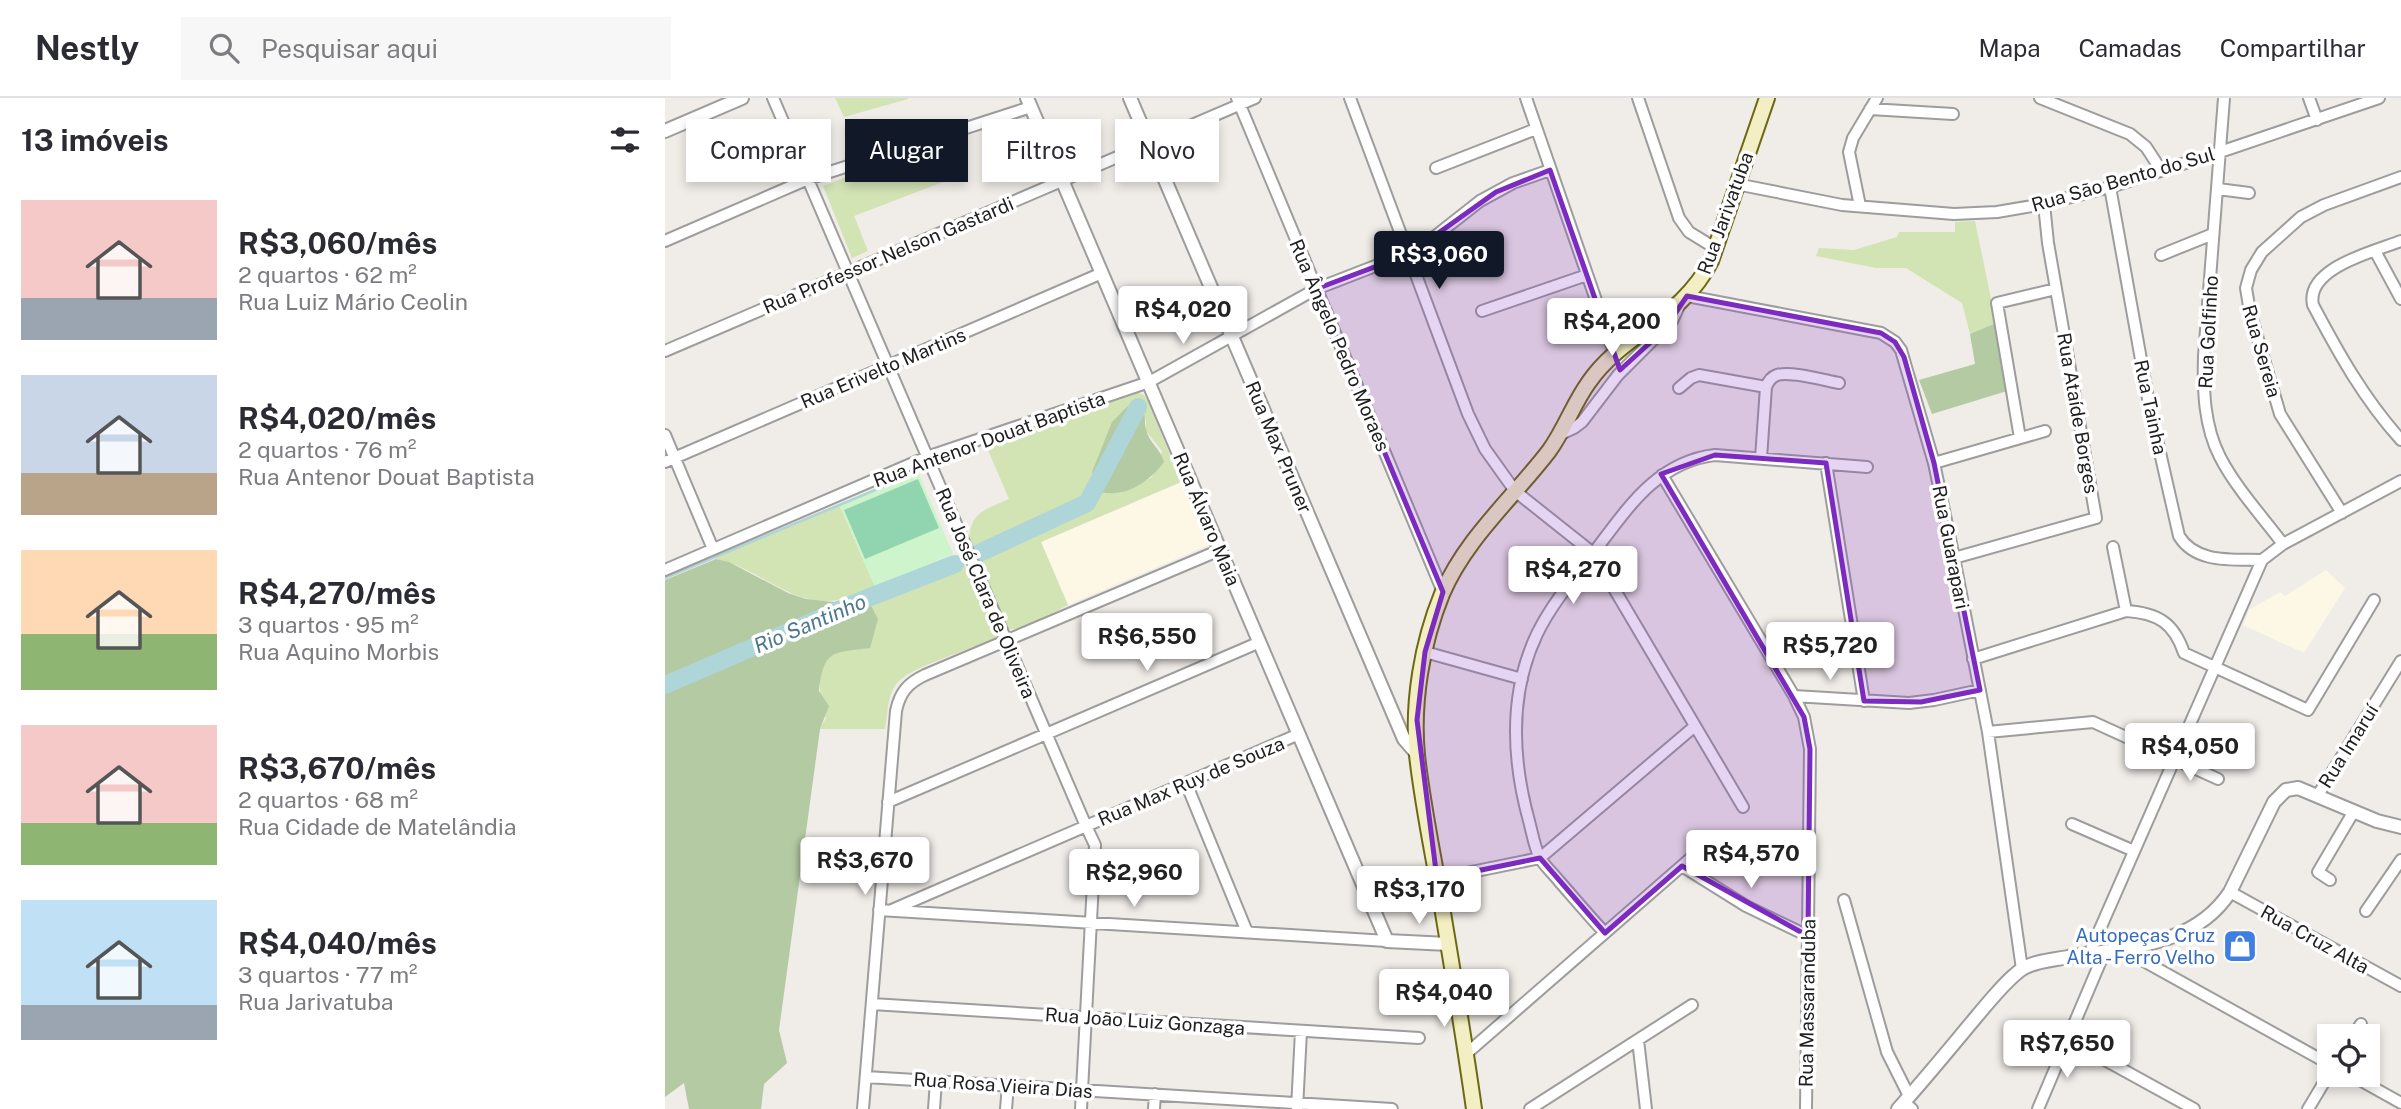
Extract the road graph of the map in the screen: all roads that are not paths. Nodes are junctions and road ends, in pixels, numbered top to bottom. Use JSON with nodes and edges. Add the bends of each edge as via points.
{"nodes":[{"id":1,"x":742,"y":98,"type":"edge"},
{"id":2,"x":773,"y":98,"type":"edge"},
{"id":3,"x":1131,"y":98,"type":"edge"},
{"id":4,"x":1255,"y":98,"type":"edge"},
{"id":5,"x":1350,"y":98,"type":"edge"},
{"id":6,"x":1525,"y":98,"type":"edge"},
{"id":7,"x":1638,"y":98,"type":"edge"},
{"id":8,"x":1767,"y":98,"type":"edge"},
{"id":9,"x":1877,"y":98,"type":"edge"},
{"id":10,"x":2040,"y":98,"type":"edge"},
{"id":11,"x":2224,"y":98,"type":"edge"},
{"id":12,"x":2309,"y":98,"type":"edge"},
{"id":13,"x":2379,"y":98,"type":"edge"},
{"id":14,"x":1238,"y":101,"type":"edge"},
{"id":15,"x":1029,"y":103,"type":"edge"},
{"id":16,"x":1870,"y":109,"type":"junction"},
{"id":17,"x":1953,"y":114,"type":"dead end"},
{"id":18,"x":782,"y":119,"type":"edge"},
{"id":19,"x":1140,"y":119,"type":"edge"},
{"id":20,"x":1200,"y":119,"type":"edge"},
{"id":21,"x":2317,"y":120,"type":"junction"},
{"id":22,"x":1536,"y":129,"type":"junction"},
{"id":23,"x":665,"y":131,"type":"edge"},
{"id":24,"x":2220,"y":152,"type":"junction"},
{"id":25,"x":1436,"y":168,"type":"dead end"},
{"id":26,"x":1551,"y":170,"type":"junction"},
{"id":27,"x":2161,"y":170,"type":"junction"},
{"id":28,"x":831,"y":172,"type":"edge"},
{"id":29,"x":2401,"y":177,"type":"edge"},
{"id":30,"x":803,"y":182,"type":"edge"},
{"id":31,"x":809,"y":182,"type":"edge"},
{"id":32,"x":1060,"y":182,"type":"edge"},
{"id":33,"x":1062,"y":182,"type":"edge"},
{"id":34,"x":1167,"y":182,"type":"edge"},
{"id":35,"x":1736,"y":184,"type":"junction"},
{"id":36,"x":2110,"y":187,"type":"junction"},
{"id":37,"x":2218,"y":189,"type":"junction"},
{"id":38,"x":2249,"y":193,"type":"dead end"},
{"id":39,"x":2044,"y":204,"type":"junction"},
{"id":40,"x":1860,"y":206,"type":"junction"},
{"id":41,"x":2213,"y":234,"type":"junction"},
{"id":42,"x":665,"y":241,"type":"edge"},
{"id":43,"x":2401,"y":241,"type":"edge"},
{"id":44,"x":1716,"y":247,"type":"junction"},
{"id":45,"x":2375,"y":251,"type":"junction"},
{"id":46,"x":1409,"y":254,"type":"junction"},
{"id":47,"x":2161,"y":255,"type":"dead end"},
{"id":48,"x":848,"y":272,"type":"junction"},
{"id":49,"x":1102,"y":273,"type":"junction"},
{"id":50,"x":1587,"y":275,"type":"junction"},
{"id":51,"x":1316,"y":289,"type":"junction"},
{"id":52,"x":2056,"y":289,"type":"junction"},
{"id":53,"x":2399,"y":293,"type":"edge"},
{"id":54,"x":1685,"y":299,"type":"junction"},
{"id":55,"x":1482,"y":311,"type":"dead end"},
{"id":56,"x":1232,"y":336,"type":"junction"},
{"id":57,"x":665,"y":351,"type":"edge"},
{"id":58,"x":1615,"y":355,"type":"junction"},
{"id":59,"x":888,"y":366,"type":"junction"},
{"id":60,"x":1149,"y":382,"type":"junction"},
{"id":61,"x":1839,"y":383,"type":"dead end"},
{"id":62,"x":1766,"y":387,"type":"junction"},
{"id":63,"x":1679,"y":388,"type":"dead end"},
{"id":64,"x":2045,"y":431,"type":"dead end"},
{"id":65,"x":1561,"y":434,"type":"junction"},
{"id":66,"x":665,"y":435,"type":"edge"},
{"id":67,"x":2021,"y":438,"type":"junction"},
{"id":68,"x":2401,"y":440,"type":"edge"},
{"id":69,"x":927,"y":457,"type":"junction"},
{"id":70,"x":1761,"y":458,"type":"junction"},
{"id":71,"x":670,"y":460,"type":"edge"},
{"id":72,"x":1826,"y":463,"type":"junction"},
{"id":73,"x":1934,"y":463,"type":"junction"},
{"id":74,"x":1867,"y":467,"type":"dead end"},
{"id":75,"x":1662,"y":475,"type":"junction"},
{"id":76,"x":2401,"y":481,"type":"edge"},
{"id":77,"x":1515,"y":491,"type":"junction"},
{"id":78,"x":2342,"y":513,"type":"junction"},
{"id":79,"x":2283,"y":544,"type":"junction"},
{"id":80,"x":2113,"y":547,"type":"dead end"},
{"id":81,"x":713,"y":549,"type":"junction"},
{"id":82,"x":1220,"y":550,"type":"junction"},
{"id":83,"x":1593,"y":553,"type":"junction"},
{"id":84,"x":1954,"y":558,"type":"junction"},
{"id":85,"x":2262,"y":561,"type":"junction"},
{"id":86,"x":665,"y":570,"type":"edge"},
{"id":87,"x":1443,"y":592,"type":"junction"},
{"id":88,"x":2374,"y":600,"type":"dead end"},
{"id":89,"x":2126,"y":611,"type":"junction"},
{"id":90,"x":1006,"y":641,"type":"junction"},
{"id":91,"x":1260,"y":642,"type":"junction"},
{"id":92,"x":1425,"y":652,"type":"junction"},
{"id":93,"x":1973,"y":659,"type":"junction"},
{"id":94,"x":2401,"y":661,"type":"edge"},
{"id":95,"x":2215,"y":668,"type":"junction"},
{"id":96,"x":1522,"y":679,"type":"junction"},
{"id":97,"x":1980,"y":690,"type":"junction"},
{"id":98,"x":1794,"y":696,"type":"junction"},
{"id":99,"x":1864,"y":701,"type":"junction"},
{"id":100,"x":1695,"y":726,"type":"junction"},
{"id":101,"x":1987,"y":732,"type":"junction"},
{"id":102,"x":1046,"y":734,"type":"junction"},
{"id":103,"x":1299,"y":734,"type":"junction"},
{"id":104,"x":1417,"y":754,"type":"junction"},
{"id":105,"x":2175,"y":759,"type":"junction"},
{"id":106,"x":2218,"y":779,"type":"dead end"},
{"id":107,"x":1187,"y":783,"type":"junction"},
{"id":108,"x":2318,"y":795,"type":"junction"},
{"id":109,"x":888,"y":802,"type":"junction"},
{"id":110,"x":1743,"y":807,"type":"dead end"},
{"id":111,"x":2354,"y":811,"type":"junction"},
{"id":112,"x":2072,"y":824,"type":"dead end"},
{"id":113,"x":1086,"y":826,"type":"junction"},
{"id":114,"x":2401,"y":827,"type":"edge"},
{"id":115,"x":1715,"y":837,"type":"dead end"},
{"id":116,"x":2134,"y":851,"type":"junction"},
{"id":117,"x":1540,"y":858,"type":"junction"},
{"id":118,"x":2401,"y":860,"type":"edge"},
{"id":119,"x":1682,"y":866,"type":"junction"},
{"id":120,"x":1437,"y":878,"type":"junction"},
{"id":121,"x":2330,"y":880,"type":"dead end"},
{"id":122,"x":2230,"y":892,"type":"junction"},
{"id":123,"x":1844,"y":900,"type":"dead end"},
{"id":124,"x":885,"y":910,"type":"junction"},
{"id":125,"x":2366,"y":911,"type":"dead end"},
{"id":126,"x":1090,"y":922,"type":"junction"},
{"id":127,"x":1247,"y":932,"type":"junction"},
{"id":128,"x":1605,"y":933,"type":"junction"},
{"id":129,"x":1808,"y":936,"type":"junction"},
{"id":130,"x":1387,"y":941,"type":"junction"},
{"id":131,"x":1448,"y":944,"type":"junction"},
{"id":132,"x":2122,"y":949,"type":"junction"},
{"id":133,"x":2105,"y":951,"type":"junction"},
{"id":134,"x":2089,"y":954,"type":"junction"},
{"id":135,"x":2022,"y":969,"type":"junction"},
{"id":136,"x":2401,"y":986,"type":"edge"},
{"id":137,"x":871,"y":1004,"type":"junction"},
{"id":138,"x":1692,"y":1005,"type":"dead end"},
{"id":139,"x":1085,"y":1017,"type":"junction"},
{"id":140,"x":1301,"y":1031,"type":"junction"},
{"id":141,"x":1419,"y":1038,"type":"dead end"},
{"id":142,"x":1638,"y":1040,"type":"junction"},
{"id":143,"x":2067,"y":1040,"type":"junction"},
{"id":144,"x":1466,"y":1054,"type":"junction"},
{"id":145,"x":2317,"y":1057,"type":"edge"},
{"id":146,"x":866,"y":1077,"type":"junction"},
{"id":147,"x":936,"y":1081,"type":"junction"},
{"id":148,"x":1008,"y":1086,"type":"junction"},
{"id":149,"x":2321,"y":1087,"type":"edge"},
{"id":150,"x":2372,"y":1087,"type":"edge"},
{"id":151,"x":1082,"y":1090,"type":"junction"},
{"id":152,"x":1155,"y":1094,"type":"junction"},
{"id":153,"x":2401,"y":1103,"type":"edge"},
{"id":154,"x":1227,"y":1104,"type":"edge"},
{"id":155,"x":1906,"y":1104,"type":"edge"},
{"id":156,"x":1297,"y":1106,"type":"edge"},
{"id":157,"x":1371,"y":1108,"type":"edge"},
{"id":158,"x":863,"y":1109,"type":"edge"},
{"id":159,"x":935,"y":1109,"type":"edge"},
{"id":160,"x":1006,"y":1109,"type":"edge"},
{"id":161,"x":1081,"y":1109,"type":"edge"},
{"id":162,"x":1154,"y":1109,"type":"edge"},
{"id":163,"x":1392,"y":1109,"type":"edge"},
{"id":164,"x":1474,"y":1109,"type":"edge"},
{"id":165,"x":1530,"y":1109,"type":"edge"},
{"id":166,"x":1646,"y":1109,"type":"edge"},
{"id":167,"x":1806,"y":1109,"type":"edge"},
{"id":168,"x":2038,"y":1109,"type":"edge"},
{"id":169,"x":2194,"y":1109,"type":"edge"},
{"id":170,"x":2308,"y":1109,"type":"edge"}],
"edges":[{"from":1,"to":23,"type":"street"},
{"from":2,"to":18,"type":"street","name":"Rua José Clara de Oliveira"},
{"from":3,"to":19,"type":"street","name":"Rua Max Pruner"},
{"from":4,"to":14,"type":"street","name":"Rua Professor Nelson Gastardi"},
{"from":5,"to":46,"type":"street"},
{"from":6,"to":22,"type":"street"},
{"from":7,"to":44,"type":"street","via":[[1683,226]]},
{"from":8,"to":35,"type":"main road","name":"Rua Jarivatuba"},
{"from":9,"to":16,"type":"street"},
{"from":10,"to":27,"type":"street","via":[[2130,134]]},
{"from":11,"to":24,"type":"street","name":"Rua Golfinho"},
{"from":12,"to":21,"type":"street"},
{"from":13,"to":21,"type":"street","name":"Rua São Bento do Sul"},
{"from":14,"to":20,"type":"street","name":"Rua Professor Nelson Gastardi"},
{"from":14,"to":51,"type":"street","name":"Rua Ângelo Pedro Moraes"},
{"from":15,"to":28,"type":"street"},
{"from":16,"to":17,"type":"street"},
{"from":16,"to":40,"type":"street","via":[[1849,152]]},
{"from":21,"to":24,"type":"street","name":"Rua São Bento do Sul"},
{"from":22,"to":25,"type":"street"},
{"from":22,"to":26,"type":"street"},
{"from":24,"to":27,"type":"street","name":"Rua São Bento do Sul"},
{"from":24,"to":37,"type":"street","name":"Rua Golfinho"},
{"from":26,"to":46,"type":"street","name":"Rua Antenor Douat Baptista","via":[[1488,197]]},
{"from":26,"to":50,"type":"street"},
{"from":27,"to":36,"type":"street","name":"Rua São Bento do Sul"},
{"from":29,"to":78,"type":"street","name":"Rua Sereia","via":[[2301,217],[2262,253],[2246,288],[2280,414]]},
{"from":30,"to":42,"type":"street"},
{"from":31,"to":48,"type":"street","name":"Rua José Clara de Oliveira"},
{"from":32,"to":48,"type":"street","name":"Rua Professor Nelson Gastardi"},
{"from":33,"to":49,"type":"street","name":"Rua Álvaro Maia"},
{"from":34,"to":56,"type":"street","name":"Rua Max Pruner"},
{"from":35,"to":40,"type":"street","name":"Rua São Bento do Sul"},
{"from":35,"to":44,"type":"main road","name":"Rua Jarivatuba"},
{"from":36,"to":39,"type":"street","name":"Rua São Bento do Sul"},
{"from":36,"to":85,"type":"street","name":"Rua Tainha","via":[[2149,404],[2179,536],[2202,556]]},
{"from":37,"to":38,"type":"street"},
{"from":37,"to":41,"type":"street","name":"Rua Golfinho"},
{"from":39,"to":40,"type":"street","name":"Rua São Bento do Sul","via":[[1983,214]]},
{"from":39,"to":52,"type":"street","name":"Rua Ataíde Borges"},
{"from":41,"to":47,"type":"street"},
{"from":41,"to":79,"type":"street","name":"Rua Golfinho","via":[[2204,356],[2210,430],[2231,476]]},
{"from":43,"to":45,"type":"street"},
{"from":44,"to":54,"type":"main road","name":"Rua Jarivatuba"},
{"from":45,"to":53,"type":"street"},
{"from":45,"to":68,"type":"street","via":[[2329,272],[2311,299],[2357,385]]},
{"from":46,"to":51,"type":"street","name":"Rua Antenor Douat Baptista"},
{"from":46,"to":77,"type":"street","via":[[1476,432]]},
{"from":48,"to":57,"type":"street","name":"Rua Professor Nelson Gastardi"},
{"from":48,"to":59,"type":"street","name":"Rua José Clara de Oliveira"},
{"from":49,"to":59,"type":"street","name":"Rua Erivelto Martins"},
{"from":49,"to":60,"type":"street","name":"Rua Álvaro Maia"},
{"from":50,"to":55,"type":"street"},
{"from":50,"to":58,"type":"street"},
{"from":51,"to":56,"type":"street","name":"Rua Antenor Douat Baptista"},
{"from":51,"to":87,"type":"street","name":"Rua Ângelo Pedro Moraes"},
{"from":52,"to":67,"type":"street","via":[[1997,303]]},
{"from":52,"to":84,"type":"street","name":"Rua Ataíde Borges","via":[[2096,518]]},
{"from":54,"to":58,"type":"main road","name":"Rua Jarivatuba"},
{"from":54,"to":65,"type":"street","via":[[1672,321],[1618,375],[1582,422]]},
{"from":54,"to":73,"type":"street","name":"Rua Guarapari","via":[[1888,336],[1901,349]]},
{"from":56,"to":60,"type":"street","name":"Rua Antenor Douat Baptista"},
{"from":56,"to":104,"type":"street","name":"Rua Max Pruner","via":[[1404,739]]},
{"from":58,"to":65,"type":"main road","name":"Rua Jarivatuba","via":[[1588,383]]},
{"from":59,"to":69,"type":"street","name":"Rua José Clara de Oliveira"},
{"from":59,"to":71,"type":"street","name":"Rua Erivelto Martins"},
{"from":60,"to":69,"type":"street","name":"Rua Antenor Douat Baptista"},
{"from":60,"to":82,"type":"street","name":"Rua Álvaro Maia"},
{"from":61,"to":62,"type":"street","via":[[1781,374],[1773,376]]},
{"from":62,"to":63,"type":"street","via":[[1699,375]]},
{"from":62,"to":70,"type":"street"},
{"from":64,"to":67,"type":"street"},
{"from":65,"to":77,"type":"main road","name":"Rua Jarivatuba"},
{"from":66,"to":71,"type":"street"},
{"from":67,"to":73,"type":"street"},
{"from":69,"to":81,"type":"street","name":"Rua Antenor Douat Baptista"},
{"from":69,"to":90,"type":"street","name":"Rua José Clara de Oliveira"},
{"from":70,"to":72,"type":"street"},
{"from":70,"to":75,"type":"street","via":[[1705,456]]},
{"from":71,"to":81,"type":"street"},
{"from":72,"to":74,"type":"street"},
{"from":72,"to":99,"type":"street"},
{"from":73,"to":84,"type":"street","name":"Rua Guarapari"},
{"from":75,"to":83,"type":"street","via":[[1633,500]]},
{"from":75,"to":98,"type":"street","name":"Rua Massaranduba"},
{"from":76,"to":78,"type":"street"},
{"from":77,"to":83,"type":"street"},
{"from":77,"to":87,"type":"main road","name":"Rua Jarivatuba","via":[[1470,546]]},
{"from":78,"to":79,"type":"street"},
{"from":79,"to":85,"type":"street"},
{"from":80,"to":89,"type":"street"},
{"from":81,"to":86,"type":"street","name":"Rua Antenor Douat Baptista"},
{"from":82,"to":90,"type":"street"},
{"from":82,"to":91,"type":"street","name":"Rua Álvaro Maia"},
{"from":83,"to":96,"type":"street","via":[[1543,622]]},
{"from":83,"to":100,"type":"street"},
{"from":84,"to":93,"type":"street","name":"Rua Guarapari"},
{"from":85,"to":95,"type":"street"},
{"from":87,"to":92,"type":"main road","name":"Rua Jarivatuba"},
{"from":88,"to":95,"type":"street","via":[[2308,710]]},
{"from":89,"to":93,"type":"street"},
{"from":89,"to":95,"type":"street","via":[[2158,618],[2174,631],[2184,653]]},
{"from":90,"to":102,"type":"street","name":"Rua José Clara de Oliveira"},
{"from":90,"to":109,"type":"street","via":[[917,679],[901,693]]},
{"from":91,"to":102,"type":"street"},
{"from":91,"to":103,"type":"street","name":"Rua Álvaro Maia"},
{"from":92,"to":96,"type":"street"},
{"from":92,"to":104,"type":"main road","name":"Rua Jarivatuba","via":[[1417,702]]},
{"from":93,"to":97,"type":"street","name":"Rua Guarapari"},
{"from":94,"to":108,"type":"street","name":"Rua Imaruí"},
{"from":95,"to":105,"type":"street"},
{"from":96,"to":117,"type":"street","via":[[1516,766]]},
{"from":97,"to":99,"type":"street","via":[[1921,702]]},
{"from":97,"to":101,"type":"street","name":"Rua Guarapari"},
{"from":98,"to":99,"type":"street"},
{"from":98,"to":129,"type":"street","name":"Rua Massaranduba","via":[[1804,717],[1810,749]]},
{"from":100,"to":110,"type":"street"},
{"from":100,"to":117,"type":"street"},
{"from":101,"to":105,"type":"street","via":[[2093,722]]},
{"from":101,"to":135,"type":"street","name":"Rua Guarapari"},
{"from":102,"to":109,"type":"street"},
{"from":102,"to":113,"type":"street","name":"Rua José Clara de Oliveira"},
{"from":103,"to":107,"type":"street","name":"Rua Max Ruy de Souza"},
{"from":103,"to":130,"type":"street","name":"Rua Álvaro Maia"},
{"from":104,"to":120,"type":"main road","name":"Rua Jarivatuba"},
{"from":105,"to":106,"type":"street"},
{"from":105,"to":116,"type":"street"},
{"from":107,"to":113,"type":"street","name":"Rua Max Ruy de Souza"},
{"from":107,"to":127,"type":"street"},
{"from":108,"to":111,"type":"street"},
{"from":108,"to":122,"type":"street","via":[[2298,788],[2280,794]]},
{"from":109,"to":124,"type":"street"},
{"from":111,"to":114,"type":"street"},
{"from":111,"to":121,"type":"street","via":[[2318,872]]},
{"from":112,"to":116,"type":"street"},
{"from":113,"to":124,"type":"street","name":"Rua Max Ruy de Souza"},
{"from":113,"to":126,"type":"street","name":"Rua José Clara de Oliveira","via":[[1094,845]]},
{"from":115,"to":119,"type":"street"},
{"from":116,"to":134,"type":"street"},
{"from":117,"to":120,"type":"street"},
{"from":117,"to":128,"type":"street"},
{"from":118,"to":125,"type":"street"},
{"from":119,"to":128,"type":"street"},
{"from":119,"to":129,"type":"street"},
{"from":120,"to":131,"type":"main road","name":"Rua Jarivatuba"},
{"from":122,"to":132,"type":"street","via":[[2195,927],[2170,939]]},
{"from":122,"to":136,"type":"street","name":"Rua Cruz Alta"},
{"from":123,"to":155,"type":"street"},
{"from":124,"to":126,"type":"street"},
{"from":124,"to":137,"type":"street"},
{"from":126,"to":127,"type":"street"},
{"from":126,"to":139,"type":"street","name":"Rua José Clara de Oliveira"},
{"from":127,"to":130,"type":"street"},
{"from":128,"to":144,"type":"street"},
{"from":129,"to":167,"type":"street","name":"Rua Massaranduba"},
{"from":130,"to":131,"type":"street"},
{"from":131,"to":144,"type":"main road","name":"Rua Jarivatuba"},
{"from":132,"to":133,"type":"street"},
{"from":132,"to":145,"type":"street"},
{"from":133,"to":134,"type":"street"},
{"from":133,"to":143,"type":"street"},
{"from":134,"to":135,"type":"street"},
{"from":135,"to":155,"type":"street"},
{"from":137,"to":139,"type":"street","name":"Rua João Luiz Gonzaga"},
{"from":137,"to":146,"type":"street"},
{"from":138,"to":142,"type":"street"},
{"from":139,"to":140,"type":"street","name":"Rua João Luiz Gonzaga"},
{"from":139,"to":151,"type":"street","name":"Rua José Clara de Oliveira"},
{"from":140,"to":141,"type":"street","name":"Rua João Luiz Gonzaga"},
{"from":140,"to":156,"type":"street"},
{"from":142,"to":165,"type":"street"},
{"from":142,"to":166,"type":"street"},
{"from":143,"to":168,"type":"street"},
{"from":143,"to":169,"type":"street"},
{"from":144,"to":164,"type":"main road","name":"Rua Jarivatuba"},
{"from":146,"to":147,"type":"street","name":"Rua Rosa Vieira Dias"},
{"from":146,"to":158,"type":"street"},
{"from":147,"to":148,"type":"street","name":"Rua Rosa Vieira Dias"},
{"from":147,"to":159,"type":"street"},
{"from":148,"to":151,"type":"street","name":"Rua Rosa Vieira Dias"},
{"from":148,"to":160,"type":"street"},
{"from":149,"to":170,"type":"street"},
{"from":150,"to":153,"type":"street"},
{"from":151,"to":152,"type":"street","name":"Rua Rosa Vieira Dias"},
{"from":151,"to":161,"type":"street","name":"Rua José Clara de Oliveira"},
{"from":152,"to":154,"type":"street","name":"Rua Rosa Vieira Dias"},
{"from":152,"to":162,"type":"street"},
{"from":154,"to":156,"type":"street","name":"Rua Rosa Vieira Dias"},
{"from":156,"to":157,"type":"street","name":"Rua Rosa Vieira Dias"},
{"from":157,"to":163,"type":"street","name":"Rua Rosa Vieira Dias"}]}
